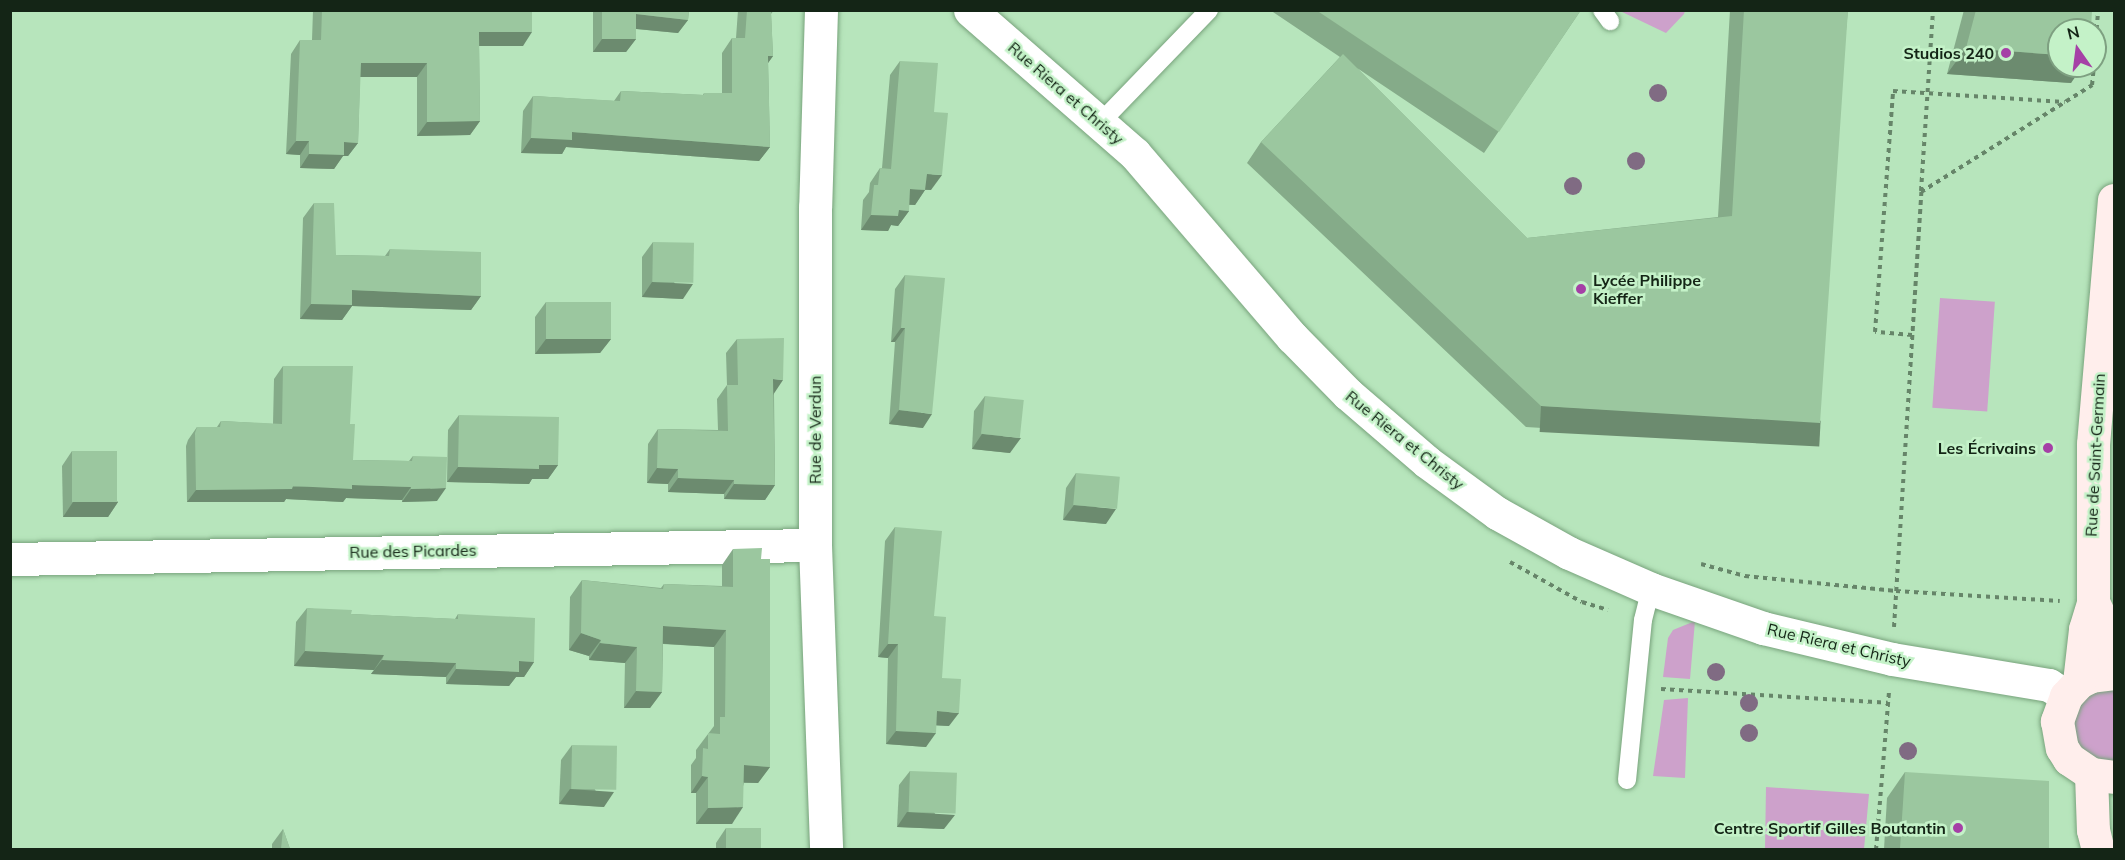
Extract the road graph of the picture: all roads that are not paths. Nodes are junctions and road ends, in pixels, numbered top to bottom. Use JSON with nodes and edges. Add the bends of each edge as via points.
{"nodes":[{"id":1,"x":821,"y":10,"type":"edge"},
{"id":2,"x":970,"y":10,"type":"edge"},
{"id":3,"x":1209,"y":10,"type":"edge"},
{"id":4,"x":1100,"y":123,"type":"junction"},
{"id":5,"x":2115,"y":200,"type":"edge"},
{"id":6,"x":815,"y":544,"type":"junction"},
{"id":7,"x":10,"y":558,"type":"edge"},
{"id":8,"x":1651,"y":589,"type":"junction"},
{"id":9,"x":2078,"y":602,"type":"junction"},
{"id":10,"x":2115,"y":658,"type":"edge"},
{"id":11,"x":2115,"y":673,"type":"edge"},
{"id":12,"x":2072,"y":689,"type":"junction"},
{"id":13,"x":2103,"y":776,"type":"edge"},
{"id":14,"x":1627,"y":780,"type":"dead end"},
{"id":15,"x":2115,"y":841,"type":"edge"},
{"id":16,"x":826,"y":849,"type":"edge"},
{"id":17,"x":2098,"y":849,"type":"edge"},
{"id":18,"x":2112,"y":849,"type":"edge"}],
"edges":[{"from":1,"to":6,"type":"street","name":"Rue de Verdun","via":[[815,207]]},
{"from":2,"to":4,"type":"street","name":"Rue Riera et Christy"},
{"from":3,"to":4,"type":"lane"},
{"from":4,"to":8,"type":"street","name":"Rue Riera et Christy","via":[[1135,154],[1292,337],[1348,394],[1427,462],[1497,513],[1559,548]]},
{"from":5,"to":9,"type":"main road","name":"Rue de Saint-Germain"},
{"from":6,"to":7,"type":"street","name":"Rue des Picardes"},
{"from":6,"to":16,"type":"street","name":"Rue de Verdun"},
{"from":8,"to":12,"type":"street","name":"Rue Riera et Christy","via":[[1763,628],[1832,646]]},
{"from":8,"to":14,"type":"lane","via":[[1643,620]]},
{"from":9,"to":10,"type":"main road","name":"Rue de Saint-Germain","via":[[2111,640]]},
{"from":9,"to":12,"type":"main road","name":"Rue de Saint-Germain","via":[[2081,653]]},
{"from":11,"to":12,"type":"main road","via":[[2091,676]]},
{"from":12,"to":13,"type":"main road","name":"Rue de Saint-Germain","via":[[2057,721],[2062,748],[2079,768]]},
{"from":13,"to":17,"type":"main road","via":[[2092,830]]},
{"from":15,"to":18,"type":"main road"}]}
